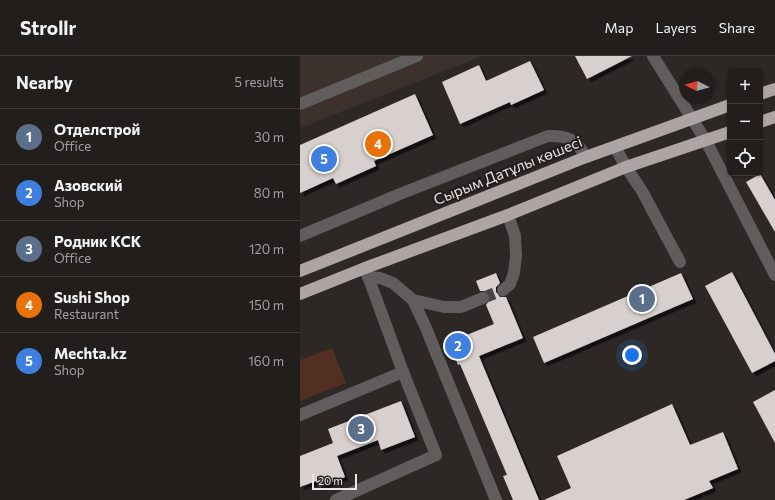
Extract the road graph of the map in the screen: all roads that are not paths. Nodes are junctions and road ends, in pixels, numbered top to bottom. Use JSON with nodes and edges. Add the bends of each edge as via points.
{"nodes":[{"id":1,"x":417,"y":56,"type":"edge"},
{"id":2,"x":653,"y":56,"type":"edge"},
{"id":3,"x":775,"y":89,"type":"edge"},
{"id":4,"x":763,"y":93,"type":"edge"},
{"id":5,"x":300,"y":104,"type":"edge"},
{"id":6,"x":727,"y":106,"type":"edge"},
{"id":7,"x":775,"y":117,"type":"edge"},
{"id":8,"x":691,"y":118,"type":"junction"},
{"id":9,"x":763,"y":121,"type":"edge"},
{"id":10,"x":727,"y":133,"type":"edge"},
{"id":11,"x":706,"y":141,"type":"junction"},
{"id":12,"x":615,"y":147,"type":"junction"},
{"id":13,"x":586,"y":157,"type":"junction"},
{"id":14,"x":626,"y":167,"type":"junction"},
{"id":15,"x":508,"y":215,"type":"junction"},
{"id":16,"x":300,"y":236,"type":"edge"},
{"id":17,"x":680,"y":262,"type":"dead end"},
{"id":18,"x":300,"y":272,"type":"edge"},
{"id":19,"x":366,"y":273,"type":"junction"},
{"id":20,"x":775,"y":275,"type":"edge"},
{"id":21,"x":503,"y":290,"type":"tunnel mouth"},
{"id":22,"x":300,"y":294,"type":"edge"},
{"id":23,"x":483,"y":298,"type":"tunnel mouth"},
{"id":24,"x":413,"y":300,"type":"junction"},
{"id":25,"x":403,"y":372,"type":"junction"},
{"id":26,"x":300,"y":415,"type":"edge"},
{"id":27,"x":336,"y":500,"type":"edge"},
{"id":28,"x":496,"y":500,"type":"edge"}],
"edges":[{"from":1,"to":5,"type":"street"},
{"from":2,"to":8,"type":"street"},
{"from":3,"to":4,"type":"highway"},
{"from":6,"to":8,"type":"highway","name":"Сырым Датұлы көшесі"},
{"from":7,"to":9,"type":"highway"},
{"from":8,"to":11,"type":"street"},
{"from":8,"to":12,"type":"highway","name":"Сырым Датұлы көшесі"},
{"from":10,"to":11,"type":"highway"},
{"from":11,"to":14,"type":"highway"},
{"from":11,"to":20,"type":"street"},
{"from":12,"to":13,"type":"highway","name":"Сырым Датұлы көшесі"},
{"from":12,"to":14,"type":"street"},
{"from":13,"to":16,"type":"street","via":[[573,140],[548,136]]},
{"from":13,"to":18,"type":"highway","name":"Сырым Датұлы көшесі"},
{"from":14,"to":15,"type":"highway"},
{"from":14,"to":17,"type":"street","via":[[642,191]]},
{"from":15,"to":19,"type":"highway"},
{"from":15,"to":21,"type":"street","via":[[515,236],[516,256],[510,284]]},
{"from":19,"to":22,"type":"highway"},
{"from":19,"to":24,"type":"street","via":[[393,282]]},
{"from":19,"to":25,"type":"street"},
{"from":23,"to":24,"type":"street","via":[[461,307],[444,307]]},
{"from":24,"to":28,"type":"street"},
{"from":25,"to":26,"type":"street"},
{"from":25,"to":27,"type":"street","via":[[436,455]]}]}
